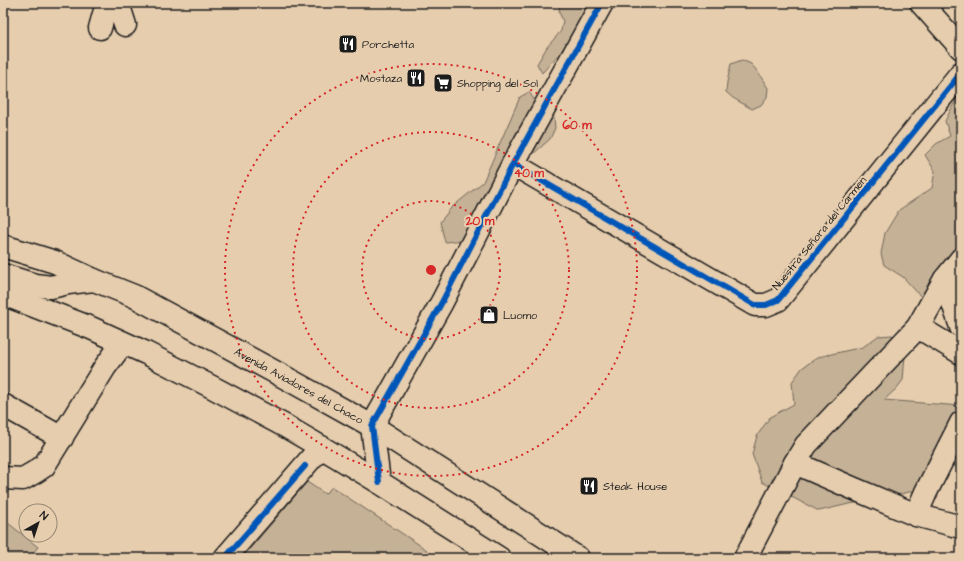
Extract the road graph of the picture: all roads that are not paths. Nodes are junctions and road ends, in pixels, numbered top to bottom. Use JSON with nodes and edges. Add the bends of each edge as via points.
{"nodes":[{"id":1,"x":107,"y":3,"type":"edge"},
{"id":2,"x":118,"y":3,"type":"edge"},
{"id":3,"x":602,"y":3,"type":"edge"},
{"id":4,"x":920,"y":3,"type":"edge"},
{"id":5,"x":125,"y":25,"type":"dead end"},
{"id":6,"x":100,"y":28,"type":"dead end"},
{"id":7,"x":961,"y":48,"type":"edge"},
{"id":8,"x":961,"y":73,"type":"edge"},
{"id":9,"x":513,"y":164,"type":"junction"},
{"id":10,"x":3,"y":246,"type":"edge"},
{"id":11,"x":961,"y":259,"type":"edge"},
{"id":12,"x":3,"y":275,"type":"edge"},
{"id":13,"x":945,"y":279,"type":"junction"},
{"id":14,"x":94,"y":280,"type":"junction"},
{"id":15,"x":3,"y":294,"type":"edge"},
{"id":16,"x":918,"y":327,"type":"junction"},
{"id":17,"x":961,"y":328,"type":"edge"},
{"id":18,"x":123,"y":343,"type":"junction"},
{"id":19,"x":961,"y":353,"type":"edge"},
{"id":20,"x":3,"y":405,"type":"edge"},
{"id":21,"x":961,"y":423,"type":"edge"},
{"id":22,"x":372,"y":426,"type":"junction"},
{"id":23,"x":62,"y":438,"type":"junction"},
{"id":24,"x":321,"y":447,"type":"junction"},
{"id":25,"x":795,"y":462,"type":"junction"},
{"id":26,"x":3,"y":478,"type":"edge"},
{"id":27,"x":379,"y":482,"type":"junction"},
{"id":28,"x":916,"y":515,"type":"junction"},
{"id":29,"x":961,"y":527,"type":"edge"},
{"id":30,"x":224,"y":558,"type":"edge"},
{"id":31,"x":499,"y":558,"type":"edge"},
{"id":32,"x":578,"y":558,"type":"edge"},
{"id":33,"x":745,"y":558,"type":"edge"}],
"edges":[{"from":1,"to":6,"type":"main road"},
{"from":2,"to":5,"type":"main road"},
{"from":3,"to":9,"type":"main road"},
{"from":4,"to":7,"type":"main road"},
{"from":8,"to":9,"type":"main road","name":"Nuestra Señora del Carmen","via":[[778,300],[766,305],[755,305]]},
{"from":9,"to":22,"type":"main road","via":[[442,302]]},
{"from":10,"to":14,"type":"main road","name":"Avenida Aviadores del Chaco","via":[[55,262]]},
{"from":11,"to":13,"type":"main road"},
{"from":12,"to":14,"type":"main road","via":[[35,286],[51,287]]},
{"from":13,"to":16,"type":"main road"},
{"from":13,"to":17,"type":"main road"},
{"from":14,"to":22,"type":"main road","name":"Avenida Aviadores del Chaco","via":[[134,296]]},
{"from":15,"to":18,"type":"main road"},
{"from":16,"to":19,"type":"main road"},
{"from":16,"to":25,"type":"main road","via":[[806,446]]},
{"from":18,"to":23,"type":"main road","via":[[105,367]]},
{"from":18,"to":24,"type":"main road","via":[[212,387]]},
{"from":20,"to":23,"type":"main road"},
{"from":21,"to":28,"type":"main road"},
{"from":22,"to":27,"type":"main road"},
{"from":22,"to":32,"type":"main road","name":"Avenida Aviadores del Chaco"},
{"from":23,"to":26,"type":"main road","via":[[44,466],[23,479]]},
{"from":24,"to":27,"type":"main road"},
{"from":24,"to":30,"type":"main road"},
{"from":25,"to":28,"type":"main road"},
{"from":25,"to":33,"type":"main road"},
{"from":27,"to":31,"type":"main road"},
{"from":28,"to":29,"type":"main road"}]}
